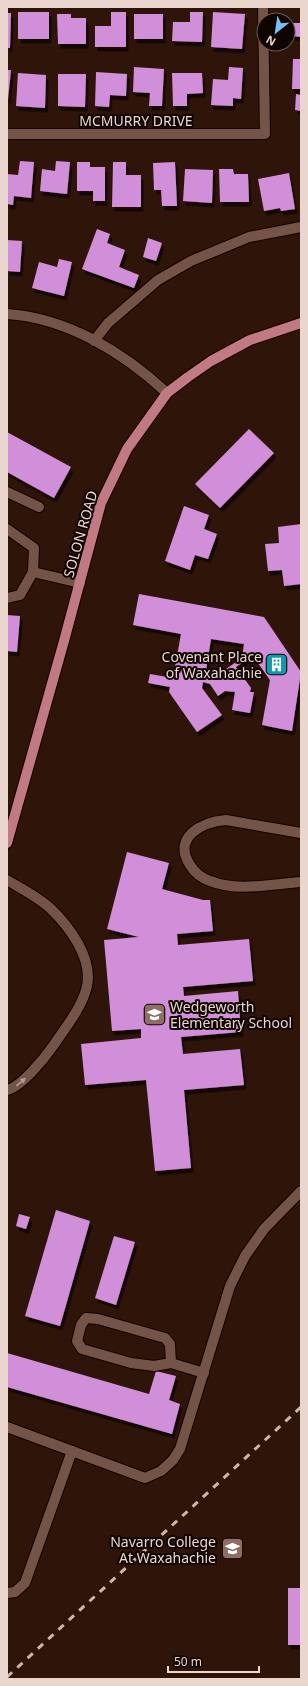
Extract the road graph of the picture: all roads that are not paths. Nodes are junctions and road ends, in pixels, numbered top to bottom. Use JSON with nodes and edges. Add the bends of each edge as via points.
{"nodes":[{"id":1,"x":263,"y":7,"type":"edge"},
{"id":2,"x":7,"y":134,"type":"edge"},
{"id":3,"x":301,"y":227,"type":"edge"},
{"id":4,"x":7,"y":314,"type":"edge"},
{"id":5,"x":301,"y":323,"type":"edge"},
{"id":6,"x":94,"y":341,"type":"junction"},
{"id":7,"x":168,"y":393,"type":"junction"},
{"id":8,"x":7,"y":492,"type":"edge"},
{"id":9,"x":39,"y":507,"type":"dead end"},
{"id":10,"x":7,"y":529,"type":"edge"},
{"id":11,"x":33,"y":572,"type":"junction"},
{"id":12,"x":80,"y":583,"type":"junction"},
{"id":13,"x":7,"y":598,"type":"edge"},
{"id":14,"x":301,"y":833,"type":"edge"},
{"id":15,"x":7,"y":843,"type":"edge"},
{"id":16,"x":7,"y":880,"type":"edge"},
{"id":17,"x":301,"y":882,"type":"edge"},
{"id":18,"x":7,"y":1090,"type":"edge"},
{"id":19,"x":301,"y":1191,"type":"edge"},
{"id":20,"x":171,"y":1363,"type":"junction"},
{"id":21,"x":204,"y":1373,"type":"junction"},
{"id":22,"x":7,"y":1427,"type":"edge"},
{"id":23,"x":72,"y":1451,"type":"junction"},
{"id":24,"x":7,"y":1593,"type":"edge"}],
"edges":[{"from":1,"to":2,"type":"street","name":"MCMURRY DRIVE","via":[[265,134]]},
{"from":3,"to":6,"type":"street","via":[[249,237],[191,260],[158,280],[108,323]]},
{"from":4,"to":6,"type":"street","via":[[59,325]]},
{"from":5,"to":7,"type":"main road","name":"SOLON ROAD","via":[[231,349],[193,373]]},
{"from":6,"to":7,"type":"street","via":[[123,356]]},
{"from":7,"to":12,"type":"main road","name":"SOLON ROAD","via":[[127,450],[101,503]]},
{"from":8,"to":9,"type":"street"},
{"from":10,"to":11,"type":"street","via":[[34,548]]},
{"from":11,"to":12,"type":"street"},
{"from":11,"to":13,"type":"street","via":[[20,595]]},
{"from":12,"to":15,"type":"main road","name":"SOLON ROAD"},
{"from":14,"to":17,"type":"street","via":[[226,820],[216,821],[190,834],[185,842],[184,852],[186,860],[199,876],[223,886]]},
{"from":18,"to":16,"type":"street","one_way":true,"via":[[12,1089],[33,1070],[50,1050],[80,1005],[87,986],[86,963],[66,926],[50,908]]},
{"from":19,"to":21,"type":"street","via":[[264,1228],[245,1256],[230,1286]]},
{"from":20,"to":20,"type":"street","via":[[154,1366],[131,1363],[82,1349],[77,1341],[81,1326],[86,1318],[98,1319],[165,1338],[170,1344]]},
{"from":20,"to":21,"type":"street"},
{"from":21,"to":23,"type":"street","via":[[180,1449],[174,1460],[161,1471],[145,1478]]},
{"from":22,"to":23,"type":"street"},
{"from":23,"to":24,"type":"street","via":[[25,1583],[15,1592]]}]}
